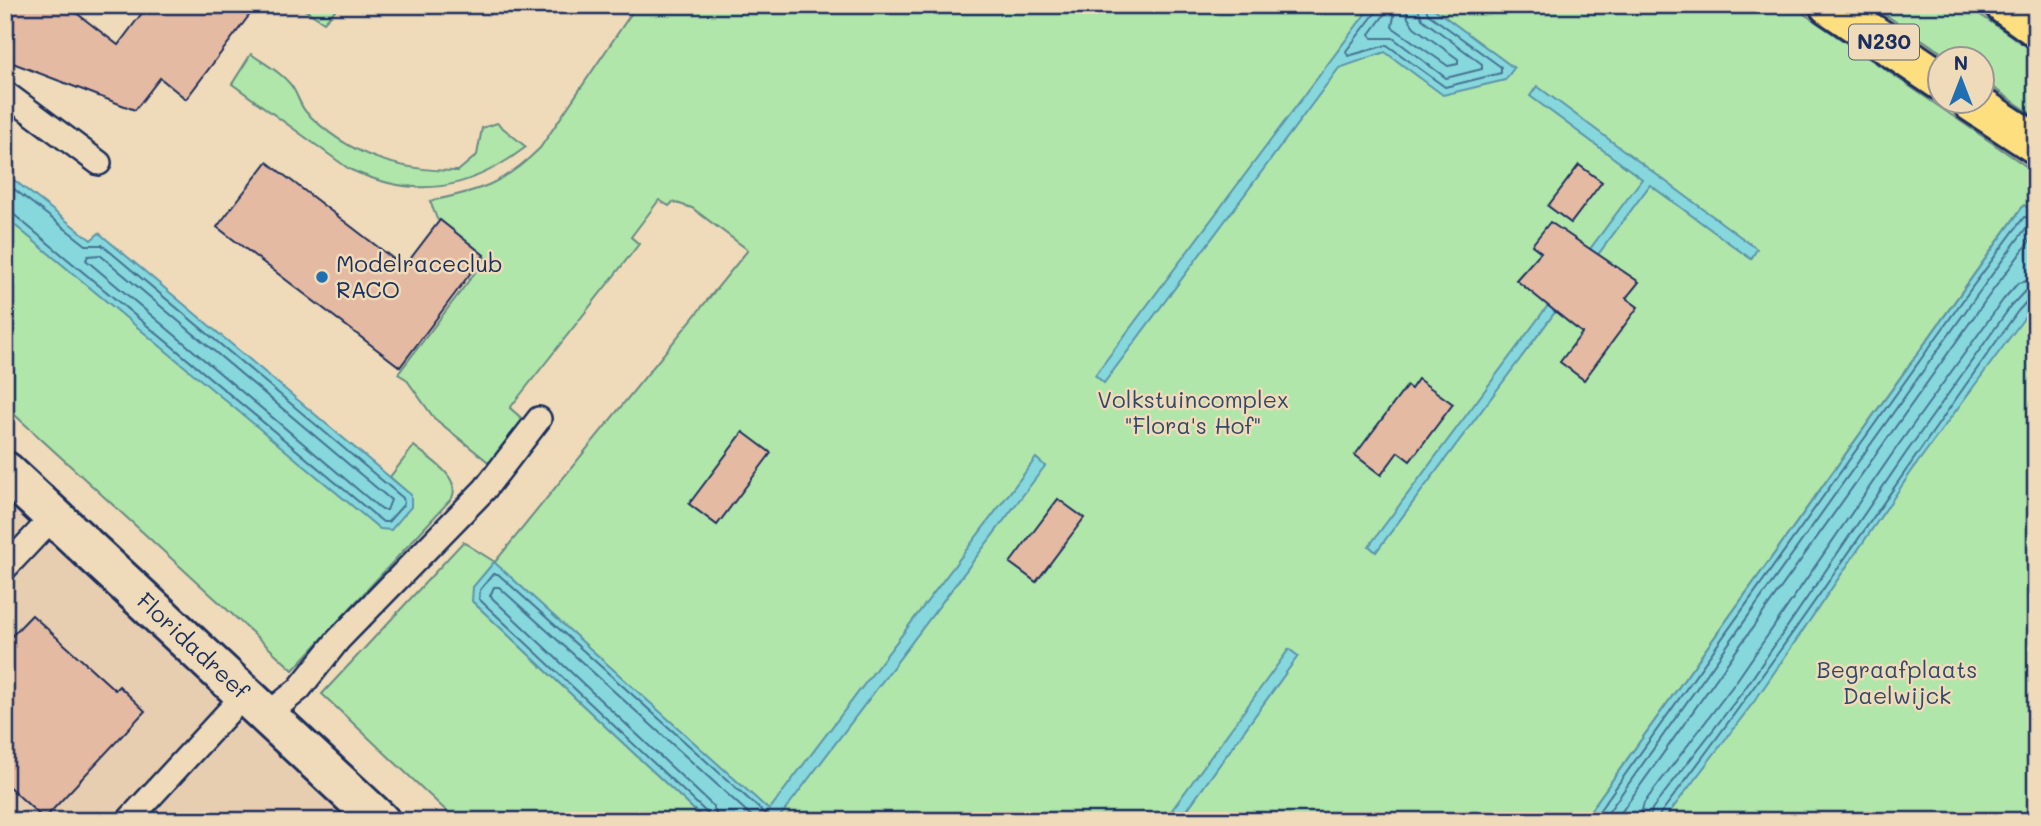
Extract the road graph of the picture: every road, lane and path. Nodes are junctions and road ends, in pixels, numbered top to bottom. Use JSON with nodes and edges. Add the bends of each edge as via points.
{"nodes":[{"id":1,"x":1829,"y":5,"type":"edge"},
{"id":2,"x":2005,"y":5,"type":"edge"},
{"id":3,"x":2036,"y":27,"type":"edge"},
{"id":4,"x":1926,"y":71,"type":"edge"},
{"id":5,"x":5,"y":93,"type":"edge"},
{"id":6,"x":1993,"y":116,"type":"edge"},
{"id":7,"x":2036,"y":144,"type":"edge"},
{"id":8,"x":99,"y":163,"type":"dead end"},
{"id":9,"x":539,"y":419,"type":"dead end"},
{"id":10,"x":5,"y":471,"type":"edge"},
{"id":11,"x":54,"y":516,"type":"junction"},
{"id":12,"x":5,"y":568,"type":"edge"},
{"id":13,"x":256,"y":705,"type":"junction"},
{"id":14,"x":128,"y":821,"type":"edge"},
{"id":15,"x":380,"y":821,"type":"edge"}],
"edges":[{"from":1,"to":4,"type":"main road","number":"N230"},
{"from":2,"to":3,"type":"main road"},
{"from":5,"to":8,"type":"lane"},
{"from":6,"to":7,"type":"main road"},
{"from":9,"to":13,"type":"lane","via":[[485,489],[338,639],[299,689]]},
{"from":10,"to":11,"type":"street","name":"Floridadreef"},
{"from":11,"to":12,"type":"lane"},
{"from":11,"to":13,"type":"street","name":"Floridadreef"},
{"from":13,"to":14,"type":"lane"},
{"from":13,"to":15,"type":"street","name":"Floridadreef"}]}
